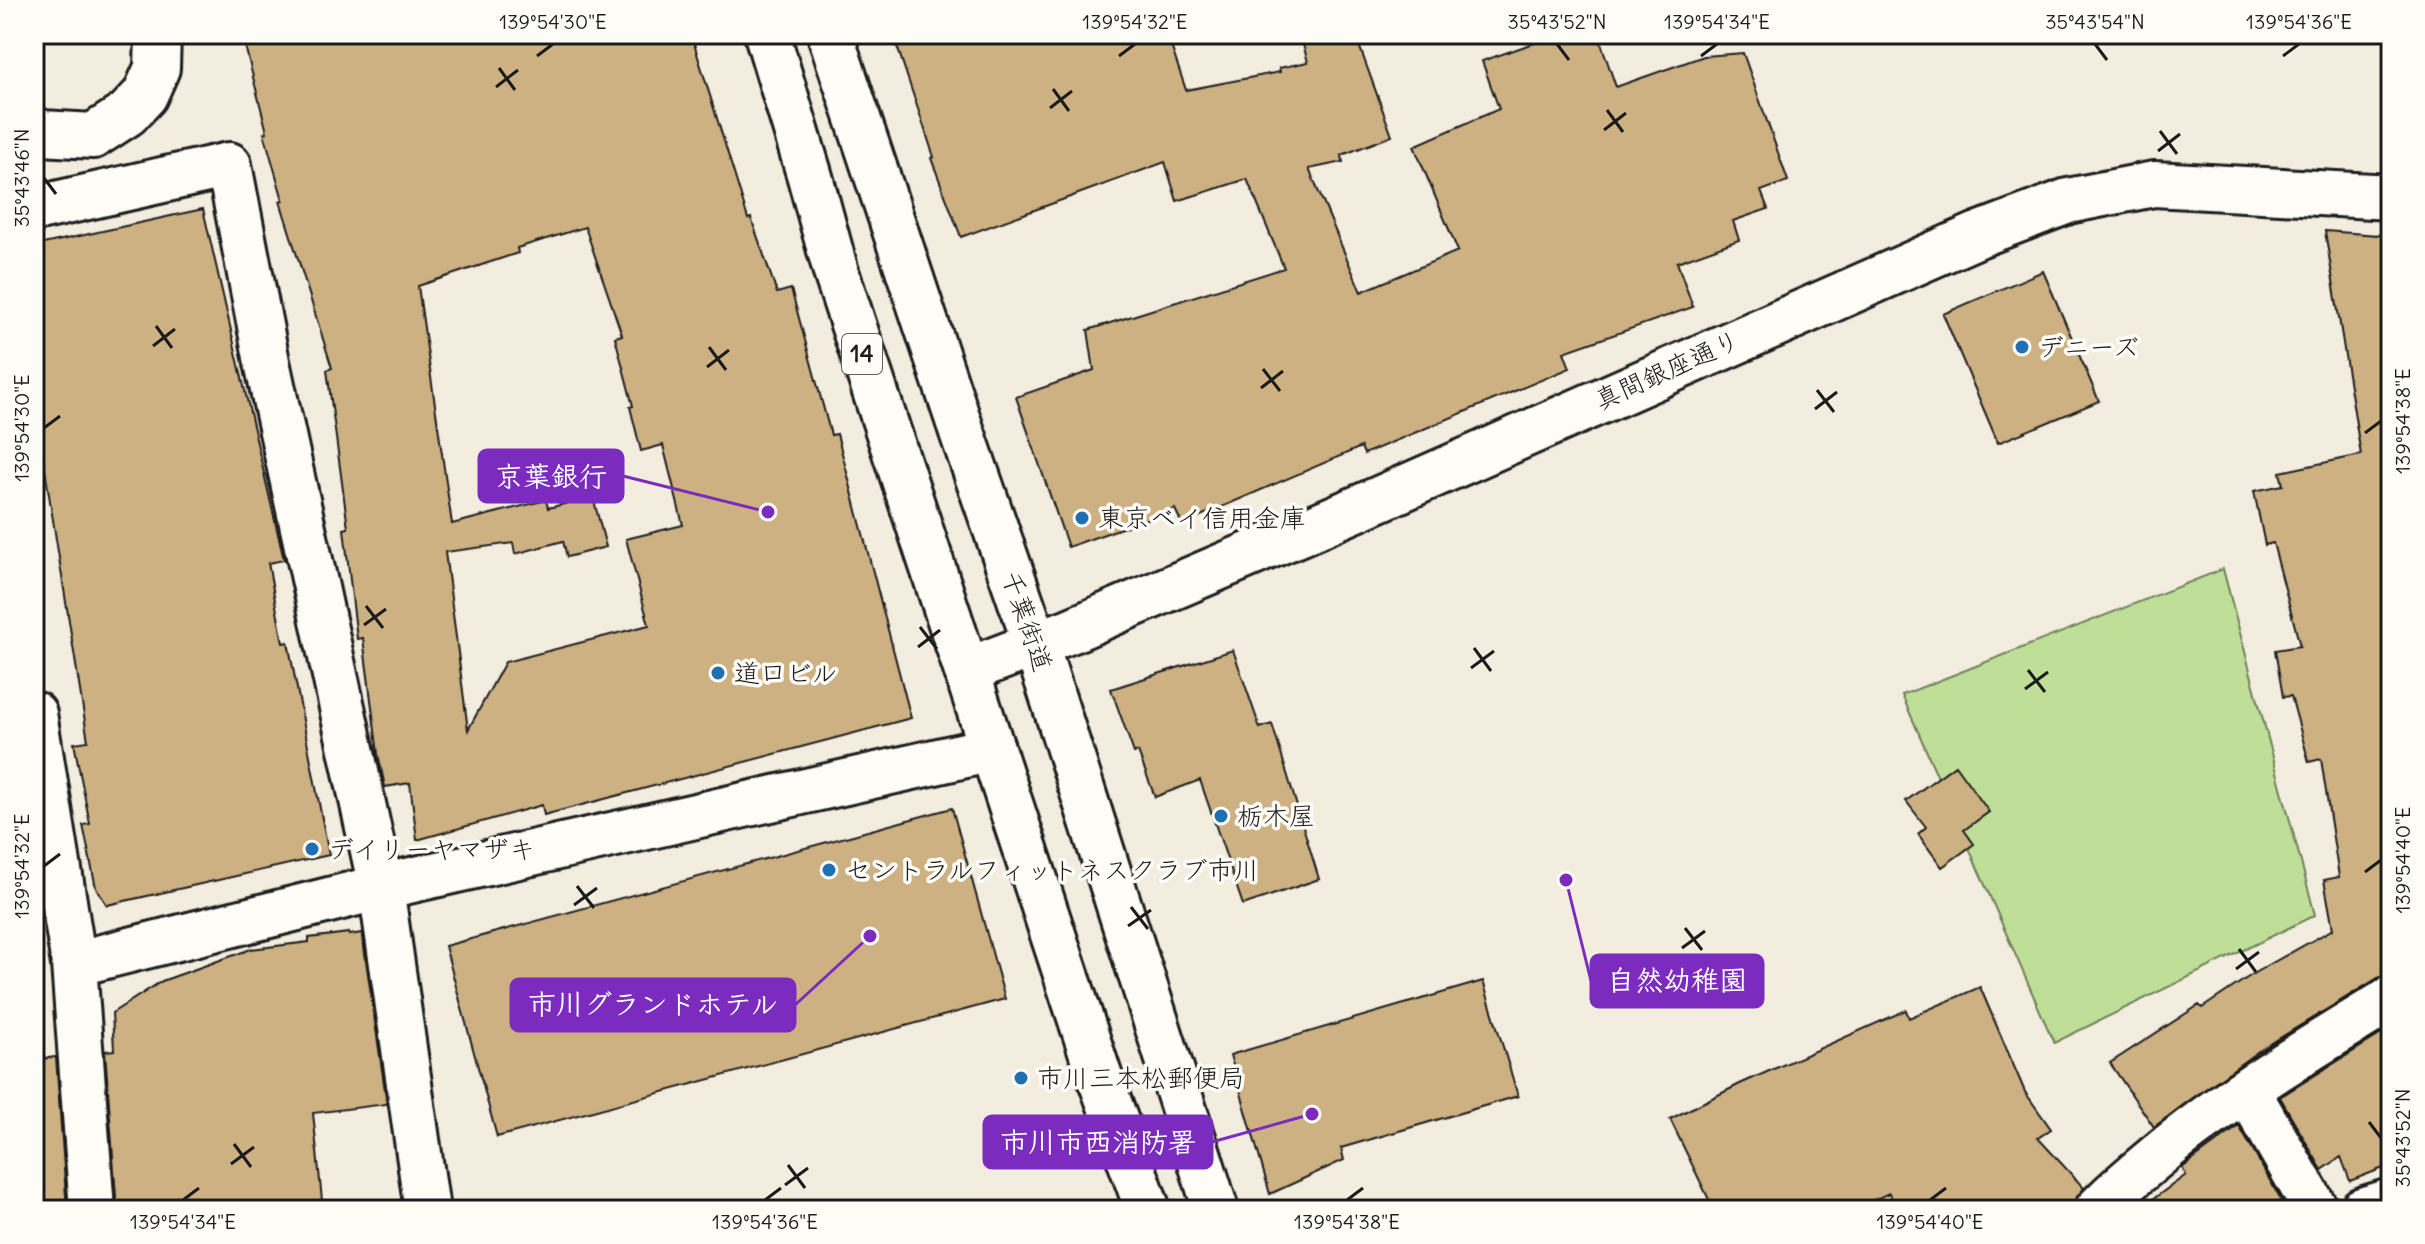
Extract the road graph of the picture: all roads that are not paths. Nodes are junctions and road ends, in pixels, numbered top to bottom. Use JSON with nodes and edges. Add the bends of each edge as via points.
{"nodes":[{"id":1,"x":158,"y":34,"type":"edge"},
{"id":2,"x":767,"y":34,"type":"edge"},
{"id":3,"x":830,"y":34,"type":"edge"},
{"id":4,"x":34,"y":129,"type":"edge"},
{"id":5,"x":2391,"y":197,"type":"edge"},
{"id":6,"x":34,"y":209,"type":"edge"},
{"id":7,"x":1036,"y":645,"type":"junction"},
{"id":8,"x":968,"y":670,"type":"junction"},
{"id":9,"x":34,"y":714,"type":"edge"},
{"id":10,"x":992,"y":749,"type":"junction"},
{"id":11,"x":381,"y":887,"type":"junction"},
{"id":12,"x":74,"y":964,"type":"junction"},
{"id":13,"x":2391,"y":999,"type":"edge"},
{"id":14,"x":2247,"y":1090,"type":"junction"},
{"id":15,"x":2391,"y":1201,"type":"edge"},
{"id":16,"x":92,"y":1210,"type":"edge"},
{"id":17,"x":427,"y":1210,"type":"edge"},
{"id":18,"x":1148,"y":1210,"type":"edge"},
{"id":19,"x":1216,"y":1210,"type":"edge"},
{"id":20,"x":2097,"y":1210,"type":"edge"},
{"id":21,"x":2316,"y":1210,"type":"edge"},
{"id":22,"x":2362,"y":1210,"type":"edge"}],
"edges":[{"from":1,"to":4,"type":"main road","via":[[157,68],[145,95],[127,114],[93,136]]},
{"from":2,"to":8,"type":"main road","number":"14","via":[[836,272]]},
{"from":3,"to":7,"type":"main road","name":"千葉街道"},
{"from":5,"to":7,"type":"main road","name":"真間銀座通り","via":[[2154,184],[2068,201],[1978,235]]},
{"from":6,"to":11,"type":"main road","via":[[229,165]]},
{"from":7,"to":8,"type":"main road","name":"真間銀座通り"},
{"from":7,"to":19,"type":"main road","name":"千葉街道"},
{"from":8,"to":10,"type":"main road","number":"14"},
{"from":9,"to":12,"type":"main road"},
{"from":10,"to":11,"type":"main road"},
{"from":10,"to":18,"type":"main road","number":"14"},
{"from":11,"to":12,"type":"main road"},
{"from":11,"to":17,"type":"main road"},
{"from":12,"to":16,"type":"main road"},
{"from":13,"to":14,"type":"main road"},
{"from":14,"to":20,"type":"main road","via":[[2194,1126]]},
{"from":14,"to":21,"type":"main road"},
{"from":15,"to":22,"type":"main road"}]}
